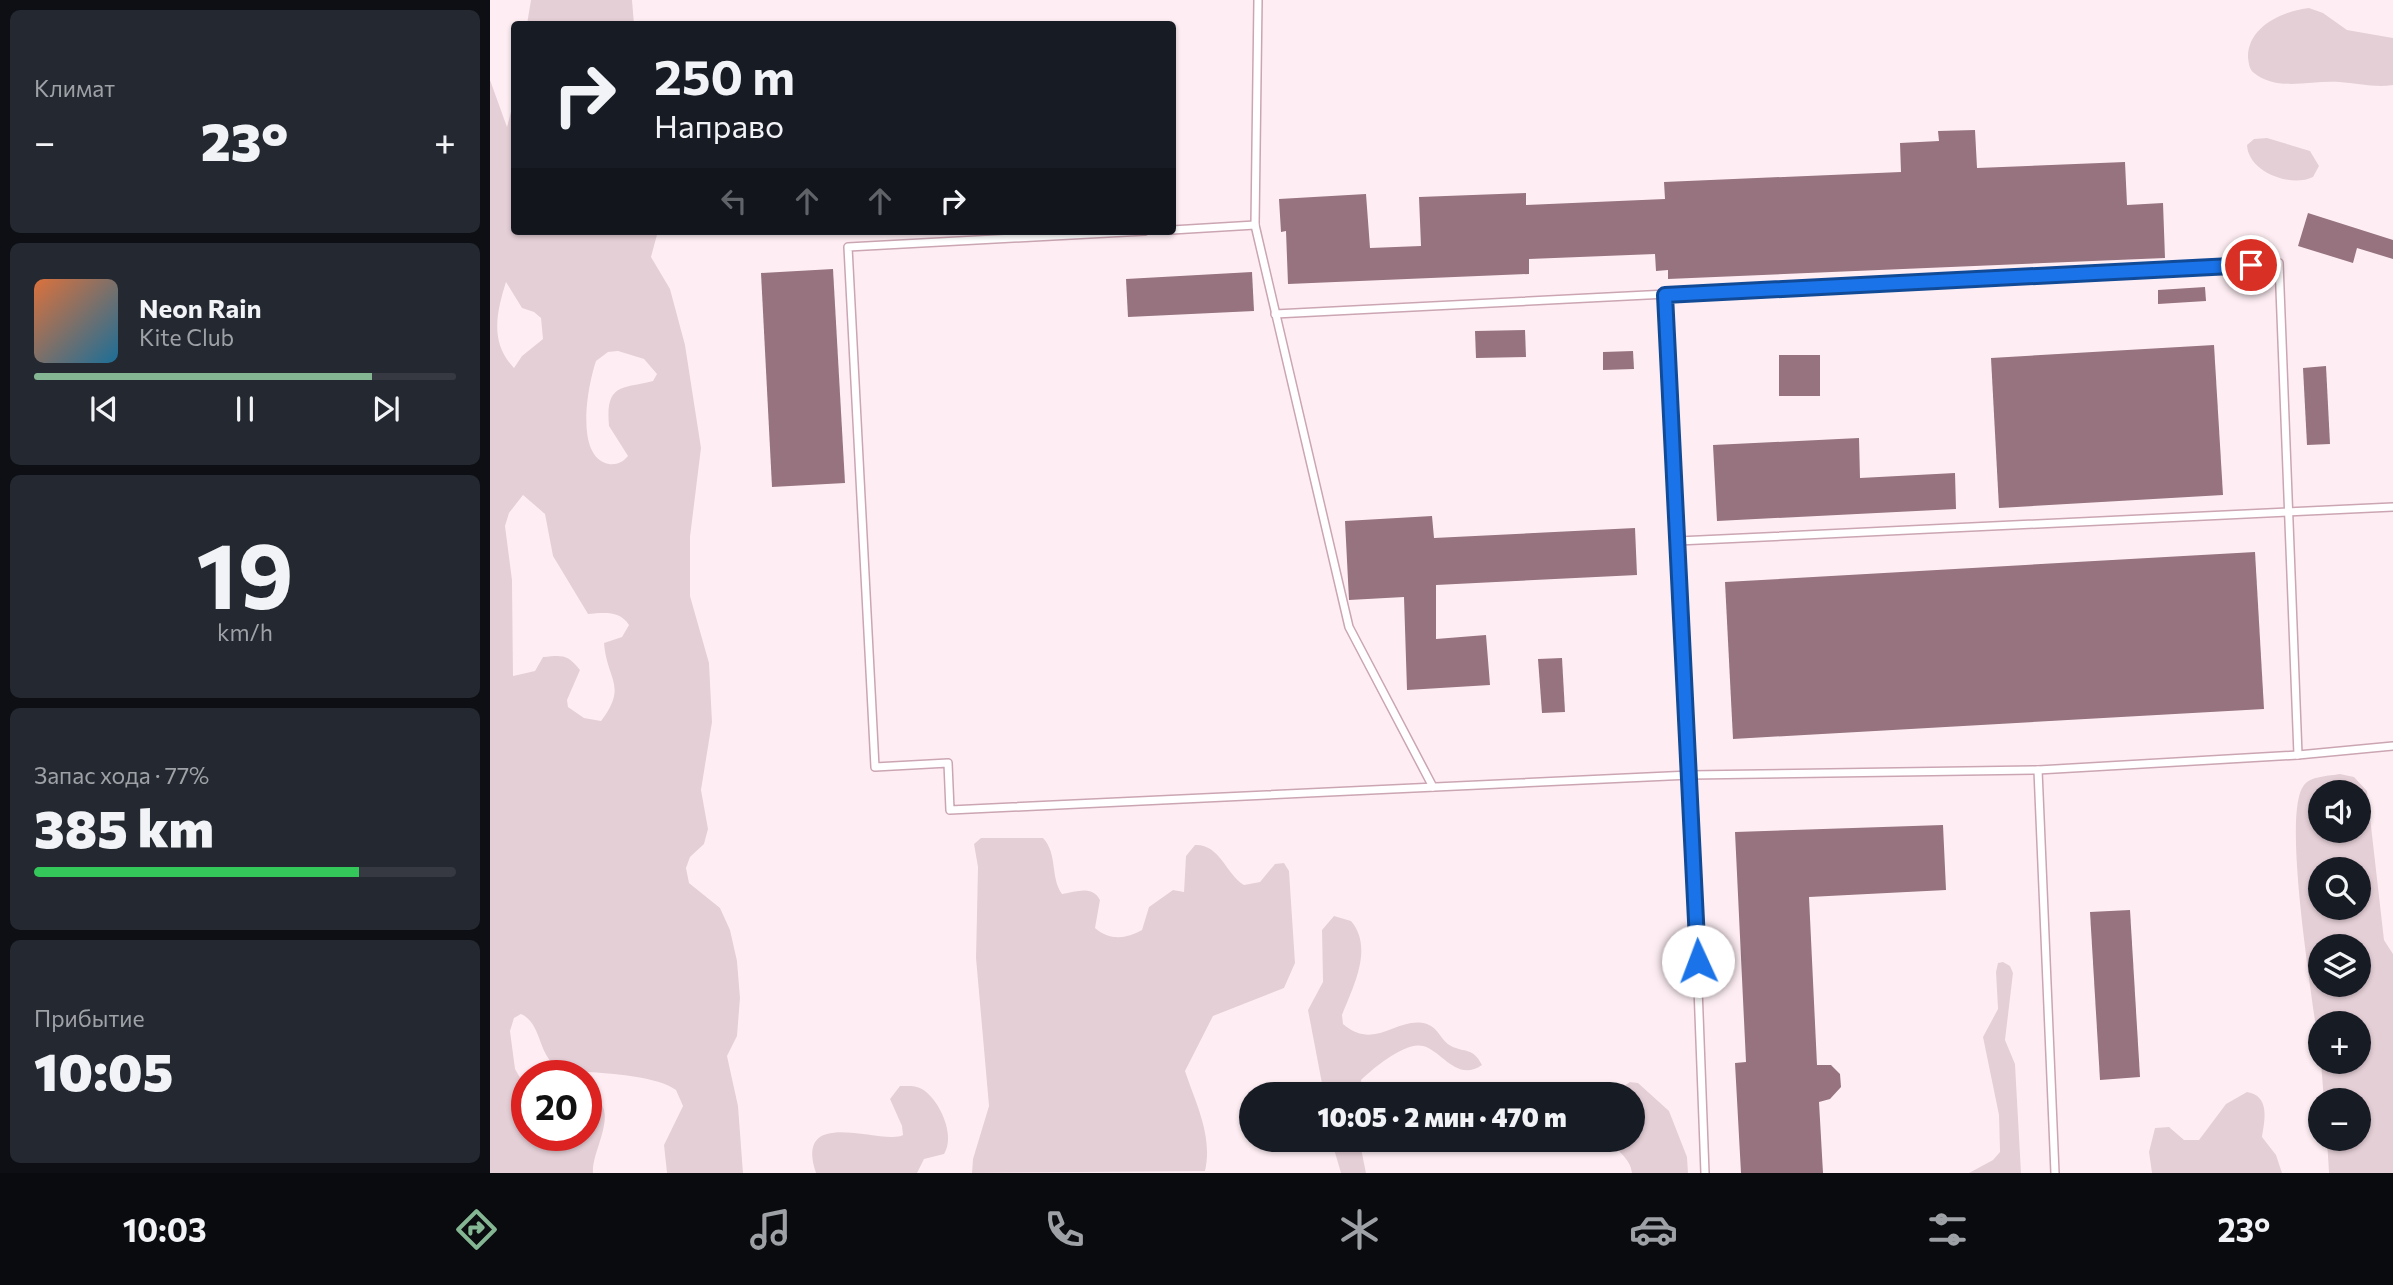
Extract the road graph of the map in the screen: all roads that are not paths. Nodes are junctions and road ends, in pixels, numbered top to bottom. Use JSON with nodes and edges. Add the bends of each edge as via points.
{"nodes":[{"id":1,"x":1258,"y":0,"type":"edge"},
{"id":2,"x":1255,"y":225,"type":"junction"},
{"id":3,"x":1176,"y":230,"type":"edge"},
{"id":4,"x":1071,"y":235,"type":"edge"},
{"id":5,"x":1665,"y":295,"type":"junction"},
{"id":6,"x":1275,"y":314,"type":"junction"},
{"id":7,"x":2393,"y":507,"type":"edge"},
{"id":8,"x":2288,"y":512,"type":"junction"},
{"id":9,"x":1678,"y":541,"type":"junction"},
{"id":10,"x":2393,"y":746,"type":"edge"},
{"id":11,"x":2298,"y":755,"type":"junction"},
{"id":12,"x":2038,"y":770,"type":"junction"},
{"id":13,"x":1690,"y":775,"type":"junction"},
{"id":14,"x":1433,"y":787,"type":"junction"},
{"id":15,"x":1706,"y":1173,"type":"edge"},
{"id":16,"x":2055,"y":1173,"type":"edge"}],
"edges":[{"from":1,"to":2,"type":"lane"},
{"from":2,"to":3,"type":"lane"},
{"from":2,"to":6,"type":"lane"},
{"from":4,"to":14,"type":"lane","via":[[848,247],[876,766],[948,763],[950,810]]},
{"from":5,"to":6,"type":"lane"},
{"from":5,"to":8,"type":"lane","via":[[2279,263]]},
{"from":5,"to":9,"type":"lane"},
{"from":6,"to":14,"type":"lane","via":[[1349,627]]},
{"from":7,"to":8,"type":"lane"},
{"from":8,"to":9,"type":"lane"},
{"from":8,"to":11,"type":"lane"},
{"from":9,"to":13,"type":"lane"},
{"from":10,"to":11,"type":"lane"},
{"from":11,"to":12,"type":"lane"},
{"from":12,"to":13,"type":"lane"},
{"from":12,"to":16,"type":"lane"},
{"from":13,"to":14,"type":"lane"},
{"from":13,"to":15,"type":"lane"}]}
